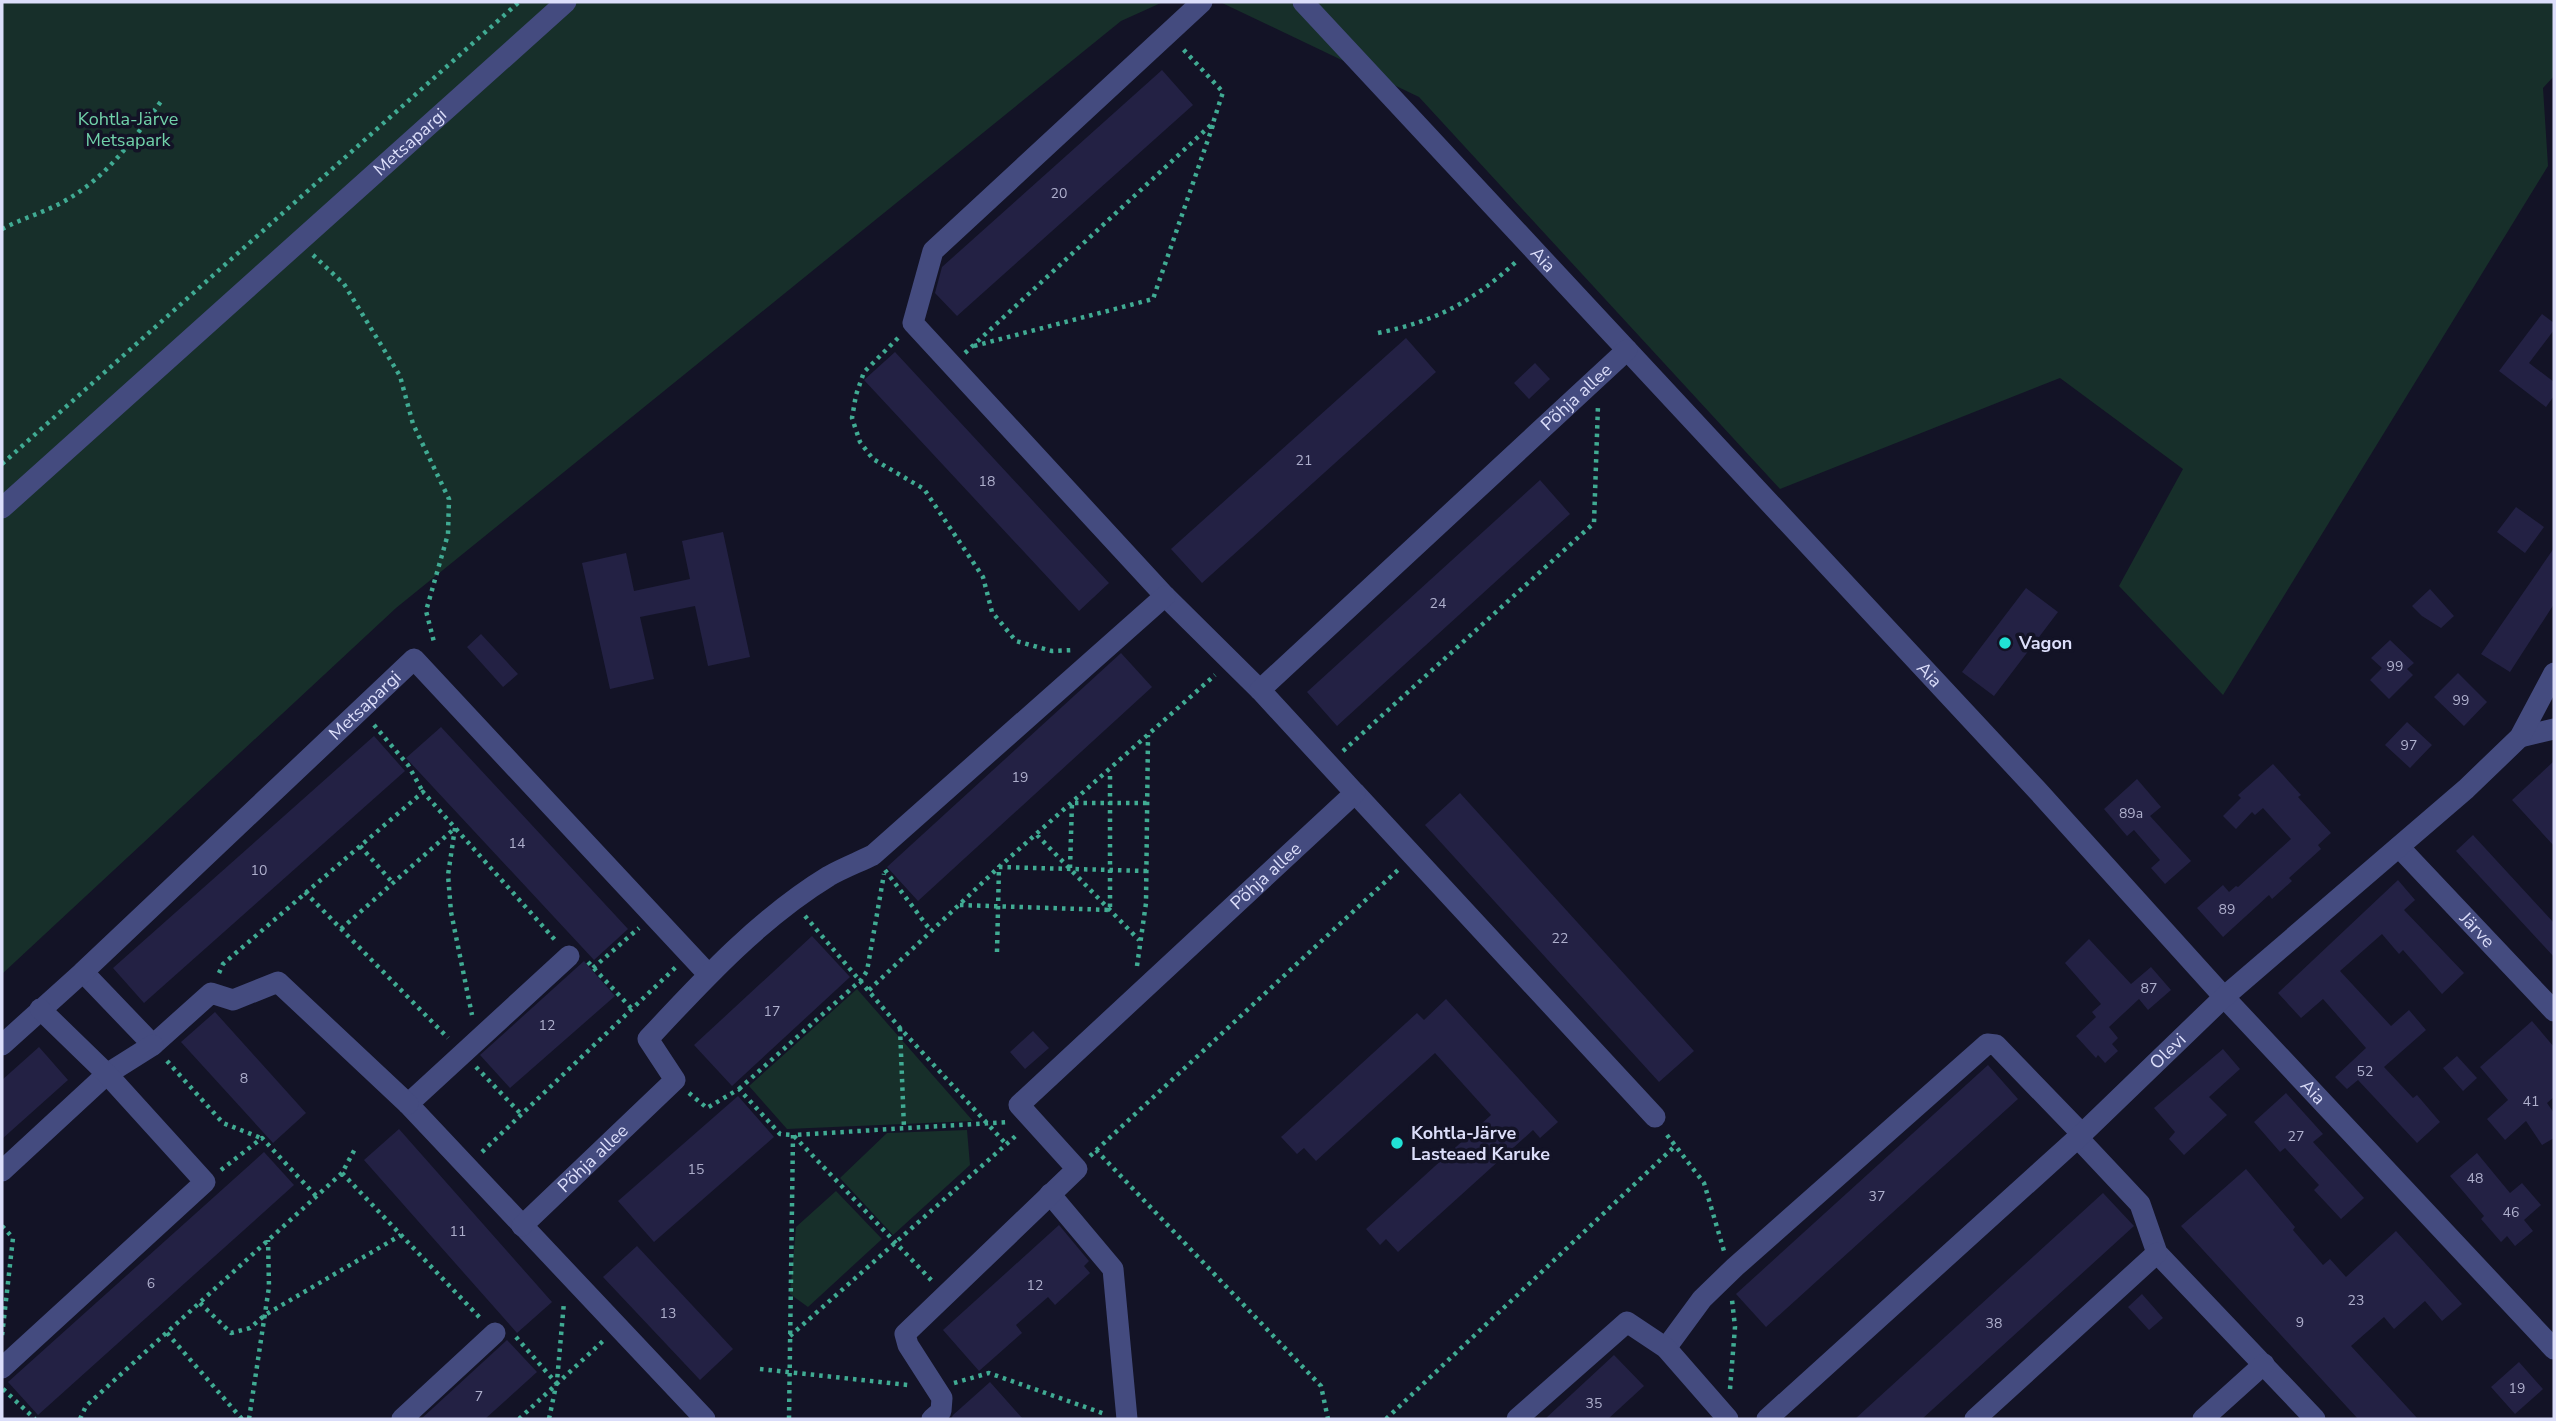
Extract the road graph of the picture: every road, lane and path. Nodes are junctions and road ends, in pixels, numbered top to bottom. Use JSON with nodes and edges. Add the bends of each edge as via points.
{"nodes":[{"id":1,"x":519,"y":2,"type":"edge"},
{"id":2,"x":566,"y":2,"type":"edge"},
{"id":3,"x":1202,"y":2,"type":"edge"},
{"id":4,"x":1303,"y":2,"type":"edge"},
{"id":5,"x":1169,"y":33,"type":"junction"},
{"id":6,"x":162,"y":100,"type":"dead end"},
{"id":7,"x":1213,"y":123,"type":"junction"},
{"id":8,"x":270,"y":226,"type":"junction"},
{"id":9,"x":2,"y":229,"type":"edge"},
{"id":10,"x":298,"y":242,"type":"junction"},
{"id":11,"x":1532,"y":247,"type":"junction"},
{"id":12,"x":913,"y":323,"type":"junction"},
{"id":13,"x":1378,"y":333,"type":"dead end"},
{"id":14,"x":973,"y":346,"type":"junction"},
{"id":15,"x":1627,"y":349,"type":"junction"},
{"id":16,"x":952,"y":365,"type":"junction"},
{"id":17,"x":1599,"y":376,"type":"junction"},
{"id":18,"x":2,"y":464,"type":"edge"},
{"id":19,"x":2,"y":508,"type":"edge"},
{"id":20,"x":1165,"y":596,"type":"junction"},
{"id":21,"x":434,"y":642,"type":"dead end"},
{"id":22,"x":1105,"y":649,"type":"junction"},
{"id":23,"x":1230,"y":661,"type":"junction"},
{"id":24,"x":2554,"y":673,"type":"edge"},
{"id":25,"x":1260,"y":691,"type":"junction"},
{"id":26,"x":361,"y":709,"type":"junction"},
{"id":27,"x":2554,"y":729,"type":"edge"},
{"id":28,"x":1148,"y":735,"type":"junction"},
{"id":29,"x":2520,"y":737,"type":"junction"},
{"id":30,"x":1329,"y":764,"type":"junction"},
{"id":31,"x":1110,"y":769,"type":"junction"},
{"id":32,"x":423,"y":792,"type":"junction"},
{"id":33,"x":1355,"y":793,"type":"junction"},
{"id":34,"x":1072,"y":803,"type":"junction"},
{"id":35,"x":1110,"y":803,"type":"junction"},
{"id":36,"x":1147,"y":803,"type":"junction"},
{"id":37,"x":455,"y":828,"type":"junction"},
{"id":38,"x":1037,"y":835,"type":"junction"},
{"id":39,"x":360,"y":846,"type":"junction"},
{"id":40,"x":2399,"y":847,"type":"junction"},
{"id":41,"x":1414,"y":856,"type":"junction"},
{"id":42,"x":879,"y":862,"type":"junction"},
{"id":43,"x":999,"y":867,"type":"junction"},
{"id":44,"x":1069,"y":869,"type":"junction"},
{"id":45,"x":1110,"y":870,"type":"junction"},
{"id":46,"x":1147,"y":871,"type":"junction"},
{"id":47,"x":393,"y":883,"type":"junction"},
{"id":48,"x":305,"y":892,"type":"junction"},
{"id":49,"x":792,"y":901,"type":"junction"},
{"id":50,"x":960,"y":905,"type":"junction"},
{"id":51,"x":998,"y":906,"type":"junction"},
{"id":52,"x":1110,"y":910,"type":"junction"},
{"id":53,"x":653,"y":916,"type":"junction"},
{"id":54,"x":341,"y":929,"type":"junction"},
{"id":55,"x":931,"y":931,"type":"junction"},
{"id":56,"x":1139,"y":941,"type":"junction"},
{"id":57,"x":997,"y":952,"type":"dead end"},
{"id":58,"x":689,"y":955,"type":"junction"},
{"id":59,"x":569,"y":956,"type":"junction"},
{"id":60,"x":593,"y":968,"type":"junction"},
{"id":61,"x":83,"y":972,"type":"junction"},
{"id":62,"x":708,"y":974,"type":"junction"},
{"id":63,"x":861,"y":980,"type":"junction"},
{"id":64,"x":869,"y":990,"type":"junction"},
{"id":65,"x":211,"y":993,"type":"junction"},
{"id":66,"x":2224,"y":997,"type":"junction"},
{"id":67,"x":1135,"y":998,"type":"junction"},
{"id":68,"x":40,"y":1009,"type":"junction"},
{"id":69,"x":632,"y":1009,"type":"junction"},
{"id":70,"x":2554,"y":1011,"type":"edge"},
{"id":71,"x":900,"y":1028,"type":"junction"},
{"id":72,"x":2,"y":1045,"type":"edge"},
{"id":73,"x":153,"y":1045,"type":"junction"},
{"id":74,"x":466,"y":1050,"type":"junction"},
{"id":75,"x":107,"y":1074,"type":"junction"},
{"id":76,"x":675,"y":1080,"type":"junction"},
{"id":77,"x":739,"y":1089,"type":"junction"},
{"id":78,"x":408,"y":1104,"type":"junction"},
{"id":79,"x":521,"y":1114,"type":"junction"},
{"id":80,"x":1655,"y":1117,"type":"dead end"},
{"id":81,"x":1032,"y":1120,"type":"junction"},
{"id":82,"x":987,"y":1123,"type":"junction"},
{"id":83,"x":904,"y":1128,"type":"junction"},
{"id":84,"x":793,"y":1135,"type":"junction"},
{"id":85,"x":2080,"y":1136,"type":"junction"},
{"id":86,"x":262,"y":1138,"type":"junction"},
{"id":87,"x":1006,"y":1144,"type":"junction"},
{"id":88,"x":1675,"y":1146,"type":"dead end"},
{"id":89,"x":356,"y":1147,"type":"dead end"},
{"id":90,"x":1096,"y":1150,"type":"junction"},
{"id":91,"x":466,"y":1166,"type":"junction"},
{"id":92,"x":1077,"y":1169,"type":"junction"},
{"id":93,"x":2,"y":1171,"type":"edge"},
{"id":94,"x":342,"y":1173,"type":"junction"},
{"id":95,"x":205,"y":1182,"type":"junction"},
{"id":96,"x":1050,"y":1194,"type":"junction"},
{"id":97,"x":317,"y":1196,"type":"junction"},
{"id":98,"x":2,"y":1226,"type":"edge"},
{"id":99,"x":522,"y":1226,"type":"junction"},
{"id":100,"x":401,"y":1235,"type":"junction"},
{"id":101,"x":268,"y":1240,"type":"junction"},
{"id":102,"x":895,"y":1242,"type":"junction"},
{"id":103,"x":2157,"y":1253,"type":"junction"},
{"id":104,"x":566,"y":1273,"type":"junction"},
{"id":105,"x":945,"y":1295,"type":"junction"},
{"id":106,"x":200,"y":1303,"type":"junction"},
{"id":107,"x":265,"y":1314,"type":"junction"},
{"id":108,"x":618,"y":1328,"type":"junction"},
{"id":109,"x":167,"y":1333,"type":"junction"},
{"id":110,"x":495,"y":1333,"type":"junction"},
{"id":111,"x":2,"y":1336,"type":"edge"},
{"id":112,"x":790,"y":1336,"type":"junction"},
{"id":113,"x":1665,"y":1348,"type":"junction"},
{"id":114,"x":2554,"y":1349,"type":"edge"},
{"id":115,"x":2264,"y":1364,"type":"junction"},
{"id":116,"x":2,"y":1368,"type":"edge"},
{"id":117,"x":557,"y":1384,"type":"junction"},
{"id":118,"x":2,"y":1387,"type":"edge"},
{"id":119,"x":35,"y":1419,"type":"edge"},
{"id":120,"x":80,"y":1419,"type":"edge"},
{"id":121,"x":242,"y":1419,"type":"edge"},
{"id":122,"x":248,"y":1419,"type":"edge"},
{"id":123,"x":402,"y":1419,"type":"edge"},
{"id":124,"x":519,"y":1419,"type":"edge"},
{"id":125,"x":549,"y":1419,"type":"edge"},
{"id":126,"x":705,"y":1419,"type":"edge"},
{"id":127,"x":789,"y":1419,"type":"edge"},
{"id":128,"x":932,"y":1419,"type":"edge"},
{"id":129,"x":1127,"y":1419,"type":"edge"},
{"id":130,"x":1328,"y":1419,"type":"edge"},
{"id":131,"x":1386,"y":1419,"type":"edge"},
{"id":132,"x":1517,"y":1419,"type":"edge"},
{"id":133,"x":1728,"y":1419,"type":"edge"},
{"id":134,"x":1767,"y":1419,"type":"edge"},
{"id":135,"x":1975,"y":1419,"type":"edge"},
{"id":136,"x":2203,"y":1419,"type":"edge"},
{"id":137,"x":2315,"y":1419,"type":"edge"}],
"edges":[{"from":1,"to":8,"type":"path"},
{"from":2,"to":10,"type":"street","name":"Metsapargi"},
{"from":3,"to":5,"type":"street"},
{"from":4,"to":11,"type":"street","name":"Aia"},
{"from":5,"to":7,"type":"path","via":[[1223,92]]},
{"from":5,"to":12,"type":"street","via":[[933,251]]},
{"from":6,"to":9,"type":"path","via":[[126,149],[93,182],[60,203]]},
{"from":7,"to":14,"type":"path"},
{"from":7,"to":14,"type":"path","via":[[1153,299]]},
{"from":8,"to":10,"type":"path"},
{"from":8,"to":18,"type":"path"},
{"from":10,"to":19,"type":"street","name":"Metsapargi"},
{"from":10,"to":21,"type":"path","via":[[344,284],[400,376],[414,424],[449,499],[447,534],[426,611]]},
{"from":11,"to":13,"type":"path","via":[[1495,282],[1449,312]]},
{"from":11,"to":15,"type":"street","name":"Aia"},
{"from":12,"to":16,"type":"street"},
{"from":12,"to":22,"type":"path","via":[[864,372],[852,418],[860,442],[873,459],[923,489],[984,577],[992,612],[1016,641],[1052,651]]},
{"from":14,"to":16,"type":"path"},
{"from":15,"to":17,"type":"street","name":"Põhja allee"},
{"from":15,"to":66,"type":"street","name":"Aia"},
{"from":16,"to":20,"type":"street"},
{"from":17,"to":25,"type":"street","name":"Põhja allee"},
{"from":17,"to":30,"type":"path","via":[[1594,523]]},
{"from":20,"to":22,"type":"street"},
{"from":20,"to":23,"type":"street"},
{"from":22,"to":42,"type":"street"},
{"from":23,"to":25,"type":"street"},
{"from":23,"to":28,"type":"path"},
{"from":24,"to":29,"type":"street","name":"Olevi"},
{"from":25,"to":30,"type":"street"},
{"from":26,"to":32,"type":"path","via":[[408,765]]},
{"from":26,"to":53,"type":"street","name":"Metsapargi","via":[[414,659]]},
{"from":26,"to":61,"type":"street","name":"Metsapargi"},
{"from":27,"to":29,"type":"street"},
{"from":28,"to":31,"type":"path"},
{"from":28,"to":36,"type":"path"},
{"from":29,"to":40,"type":"street","name":"Olevi"},
{"from":30,"to":33,"type":"street"},
{"from":31,"to":34,"type":"path"},
{"from":31,"to":35,"type":"path"},
{"from":32,"to":37,"type":"path"},
{"from":32,"to":39,"type":"path"},
{"from":33,"to":41,"type":"street"},
{"from":33,"to":67,"type":"street","name":"Põhja allee"},
{"from":34,"to":35,"type":"path"},
{"from":34,"to":38,"type":"path"},
{"from":34,"to":44,"type":"path"},
{"from":35,"to":36,"type":"path"},
{"from":35,"to":45,"type":"path"},
{"from":36,"to":46,"type":"path"},
{"from":37,"to":47,"type":"path"},
{"from":37,"to":59,"type":"path"},
{"from":37,"to":74,"type":"path","via":[[448,875],[473,1019]]},
{"from":38,"to":43,"type":"path"},
{"from":38,"to":44,"type":"path"},
{"from":39,"to":47,"type":"path"},
{"from":39,"to":48,"type":"path"},
{"from":40,"to":66,"type":"street","name":"Olevi"},
{"from":40,"to":70,"type":"street","name":"Järve"},
{"from":41,"to":80,"type":"street"},
{"from":41,"to":90,"type":"path"},
{"from":42,"to":49,"type":"street","via":[[832,874]]},
{"from":42,"to":55,"type":"path"},
{"from":42,"to":63,"type":"path","via":[[867,971]]},
{"from":43,"to":44,"type":"path"},
{"from":43,"to":50,"type":"path"},
{"from":43,"to":51,"type":"path"},
{"from":44,"to":45,"type":"path"},
{"from":44,"to":52,"type":"path"},
{"from":45,"to":46,"type":"path"},
{"from":45,"to":52,"type":"path"},
{"from":46,"to":56,"type":"path"},
{"from":47,"to":54,"type":"path"},
{"from":48,"to":54,"type":"path"},
{"from":48,"to":65,"type":"path","via":[[223,964]]},
{"from":49,"to":62,"type":"street"},
{"from":49,"to":63,"type":"path"},
{"from":50,"to":51,"type":"path"},
{"from":50,"to":55,"type":"path"},
{"from":51,"to":52,"type":"path"},
{"from":51,"to":57,"type":"path"},
{"from":52,"to":56,"type":"path"},
{"from":53,"to":58,"type":"street","name":"Metsapargi"},
{"from":53,"to":60,"type":"path"},
{"from":54,"to":74,"type":"path"},
{"from":55,"to":64,"type":"path"},
{"from":56,"to":67,"type":"path"},
{"from":58,"to":62,"type":"street","name":"Metsapargi"},
{"from":58,"to":69,"type":"path"},
{"from":59,"to":60,"type":"path","via":[[583,957]]},
{"from":59,"to":74,"type":"street"},
{"from":60,"to":69,"type":"path"},
{"from":61,"to":68,"type":"street","name":"Metsapargi"},
{"from":61,"to":73,"type":"street"},
{"from":62,"to":76,"type":"street","via":[[648,1039]]},
{"from":63,"to":64,"type":"path"},
{"from":63,"to":77,"type":"path"},
{"from":64,"to":71,"type":"path"},
{"from":65,"to":73,"type":"street"},
{"from":65,"to":78,"type":"street","via":[[233,1000],[278,982]]},
{"from":66,"to":85,"type":"street","name":"Olevi"},
{"from":66,"to":114,"type":"street","name":"Aia"},
{"from":67,"to":81,"type":"street","name":"Põhja allee","via":[[1019,1105]]},
{"from":68,"to":72,"type":"street","name":"Metsapargi"},
{"from":68,"to":75,"type":"street"},
{"from":69,"to":79,"type":"path"},
{"from":71,"to":82,"type":"path"},
{"from":71,"to":83,"type":"path"},
{"from":73,"to":75,"type":"street"},
{"from":73,"to":86,"type":"path","via":[[223,1123]]},
{"from":74,"to":78,"type":"street"},
{"from":74,"to":79,"type":"path"},
{"from":75,"to":93,"type":"street"},
{"from":75,"to":95,"type":"street"},
{"from":76,"to":77,"type":"path","via":[[707,1108]]},
{"from":76,"to":99,"type":"street","name":"Põhja allee"},
{"from":77,"to":84,"type":"path","via":[[780,1134]]},
{"from":78,"to":91,"type":"street"},
{"from":79,"to":91,"type":"path"},
{"from":81,"to":82,"type":"path"},
{"from":81,"to":87,"type":"path"},
{"from":81,"to":92,"type":"street"},
{"from":82,"to":83,"type":"path"},
{"from":82,"to":87,"type":"path"},
{"from":83,"to":84,"type":"path"},
{"from":84,"to":102,"type":"path"},
{"from":84,"to":112,"type":"path"},
{"from":85,"to":103,"type":"street","via":[[2140,1204]]},
{"from":85,"to":113,"type":"street","via":[[1996,1045],[1987,1044],[1735,1267]]},
{"from":85,"to":134,"type":"street","name":"Olevi"},
{"from":86,"to":95,"type":"path"},
{"from":86,"to":97,"type":"path"},
{"from":87,"to":102,"type":"path"},
{"from":88,"to":131,"type":"path"},
{"from":89,"to":94,"type":"path"},
{"from":90,"to":92,"type":"path"},
{"from":90,"to":130,"type":"path","via":[[1321,1386]]},
{"from":91,"to":99,"type":"street"},
{"from":92,"to":96,"type":"street"},
{"from":94,"to":97,"type":"path"},
{"from":94,"to":100,"type":"path"},
{"from":95,"to":116,"type":"street"},
{"from":96,"to":105,"type":"street"},
{"from":96,"to":129,"type":"street","via":[[1113,1269]]},
{"from":97,"to":101,"type":"path"},
{"from":98,"to":111,"type":"path","via":[[12,1238]]},
{"from":99,"to":104,"type":"street"},
{"from":100,"to":107,"type":"path"},
{"from":100,"to":110,"type":"path"},
{"from":101,"to":106,"type":"path"},
{"from":101,"to":107,"type":"path","via":[[270,1287]]},
{"from":102,"to":105,"type":"path"},
{"from":102,"to":112,"type":"path"},
{"from":103,"to":115,"type":"street"},
{"from":103,"to":135,"type":"street"},
{"from":104,"to":108,"type":"street"},
{"from":104,"to":117,"type":"path"},
{"from":105,"to":128,"type":"street","via":[[905,1334],[942,1398],[941,1411]]},
{"from":106,"to":107,"type":"path","via":[[231,1333],[250,1328]]},
{"from":106,"to":109,"type":"path"},
{"from":107,"to":122,"type":"path"},
{"from":108,"to":117,"type":"path"},
{"from":108,"to":126,"type":"street"},
{"from":109,"to":120,"type":"path","via":[[86,1406]]},
{"from":109,"to":121,"type":"path"},
{"from":110,"to":117,"type":"path","via":[[515,1336]]},
{"from":110,"to":123,"type":"street"},
{"from":112,"to":127,"type":"path"},
{"from":113,"to":132,"type":"street","via":[[1627,1322]]},
{"from":113,"to":133,"type":"street"},
{"from":115,"to":136,"type":"street"},
{"from":115,"to":137,"type":"street"},
{"from":117,"to":124,"type":"path"},
{"from":117,"to":125,"type":"path"},
{"from":118,"to":119,"type":"path"}]}
